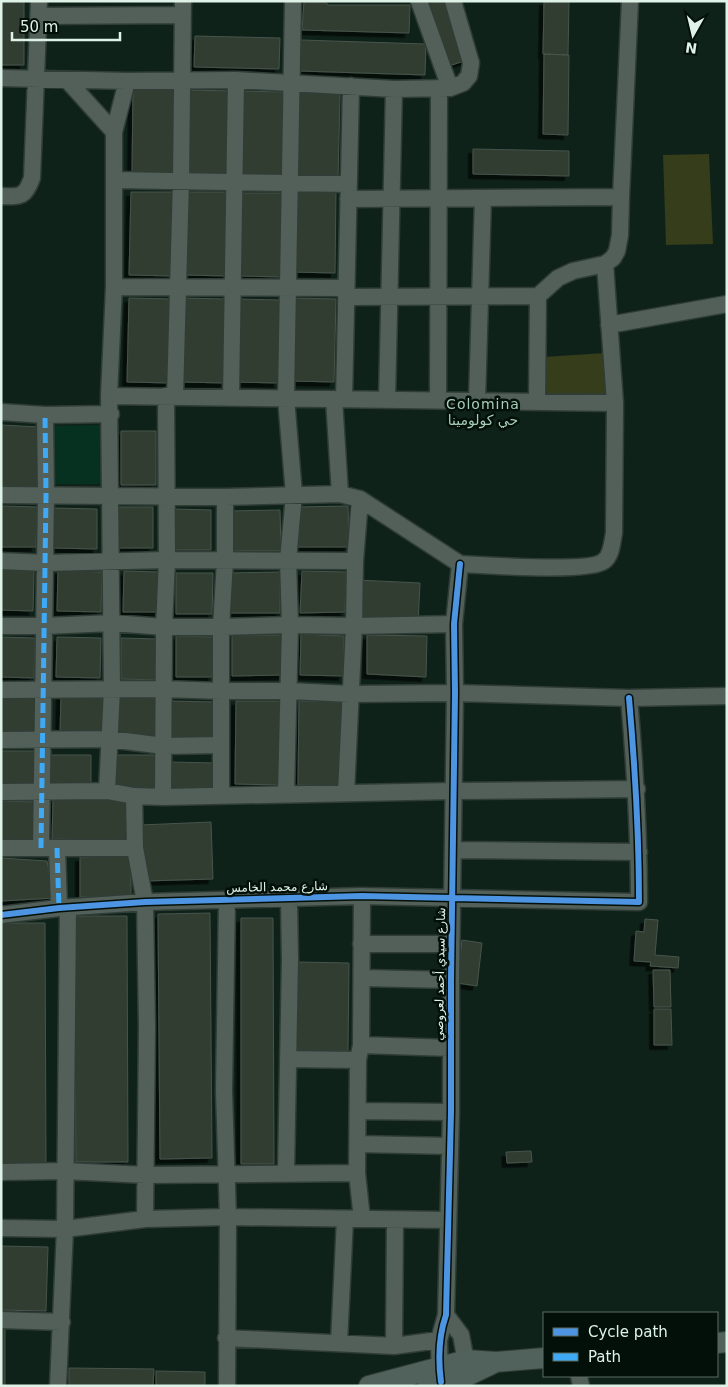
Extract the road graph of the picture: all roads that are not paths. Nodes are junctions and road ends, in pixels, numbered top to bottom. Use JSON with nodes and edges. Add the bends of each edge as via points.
{"nodes":[{"id":1,"x":293,"y":1,"type":"edge"},
{"id":2,"x":419,"y":1,"type":"edge"},
{"id":3,"x":452,"y":1,"type":"edge"},
{"id":4,"x":630,"y":1,"type":"edge"},
{"id":5,"x":183,"y":8,"type":"edge"},
{"id":6,"x":39,"y":9,"type":"edge"},
{"id":7,"x":1,"y":78,"type":"edge"},
{"id":8,"x":37,"y":80,"type":"junction"},
{"id":9,"x":67,"y":80,"type":"junction"},
{"id":10,"x":183,"y":80,"type":"junction"},
{"id":11,"x":236,"y":80,"type":"junction"},
{"id":12,"x":127,"y":81,"type":"junction"},
{"id":13,"x":292,"y":82,"type":"junction"},
{"id":14,"x":351,"y":86,"type":"junction"},
{"id":15,"x":394,"y":88,"type":"junction"},
{"id":16,"x":444,"y":88,"type":"junction"},
{"id":17,"x":114,"y":132,"type":"junction"},
{"id":18,"x":115,"y":180,"type":"junction"},
{"id":19,"x":181,"y":180,"type":"junction"},
{"id":20,"x":235,"y":181,"type":"junction"},
{"id":21,"x":290,"y":182,"type":"junction"},
{"id":22,"x":348,"y":191,"type":"junction"},
{"id":23,"x":1,"y":196,"type":"edge"},
{"id":24,"x":620,"y":197,"type":"junction"},
{"id":25,"x":392,"y":198,"type":"junction"},
{"id":26,"x":438,"y":198,"type":"junction"},
{"id":27,"x":482,"y":198,"type":"junction"},
{"id":28,"x":604,"y":264,"type":"junction"},
{"id":29,"x":114,"y":287,"type":"junction"},
{"id":30,"x":177,"y":288,"type":"junction"},
{"id":31,"x":233,"y":288,"type":"junction"},
{"id":32,"x":288,"y":288,"type":"junction"},
{"id":33,"x":346,"y":292,"type":"junction"},
{"id":34,"x":438,"y":296,"type":"junction"},
{"id":35,"x":480,"y":296,"type":"junction"},
{"id":36,"x":538,"y":296,"type":"junction"},
{"id":37,"x":389,"y":297,"type":"junction"},
{"id":38,"x":727,"y":304,"type":"edge"},
{"id":39,"x":609,"y":325,"type":"junction"},
{"id":40,"x":110,"y":396,"type":"junction"},
{"id":41,"x":171,"y":397,"type":"junction"},
{"id":42,"x":231,"y":397,"type":"junction"},
{"id":43,"x":286,"y":398,"type":"junction"},
{"id":44,"x":339,"y":399,"type":"junction"},
{"id":45,"x":387,"y":400,"type":"junction"},
{"id":46,"x":438,"y":400,"type":"junction"},
{"id":47,"x":478,"y":401,"type":"junction"},
{"id":48,"x":537,"y":402,"type":"junction"},
{"id":49,"x":615,"y":403,"type":"junction"},
{"id":50,"x":1,"y":412,"type":"edge"},
{"id":51,"x":111,"y":414,"type":"junction"},
{"id":52,"x":45,"y":415,"type":"junction"},
{"id":53,"x":46,"y":494,"type":"junction"},
{"id":54,"x":340,"y":494,"type":"junction"},
{"id":55,"x":1,"y":495,"type":"edge"},
{"id":56,"x":294,"y":495,"type":"junction"},
{"id":57,"x":167,"y":497,"type":"junction"},
{"id":58,"x":225,"y":497,"type":"junction"},
{"id":59,"x":111,"y":498,"type":"junction"},
{"id":60,"x":360,"y":499,"type":"junction"},
{"id":61,"x":167,"y":560,"type":"junction"},
{"id":62,"x":225,"y":560,"type":"junction"},
{"id":63,"x":288,"y":560,"type":"junction"},
{"id":64,"x":355,"y":560,"type":"junction"},
{"id":65,"x":1,"y":561,"type":"edge"},
{"id":66,"x":111,"y":562,"type":"junction"},
{"id":67,"x":45,"y":563,"type":"junction"},
{"id":68,"x":460,"y":564,"type":"junction"},
{"id":69,"x":113,"y":624,"type":"junction"},
{"id":70,"x":454,"y":624,"type":"junction"},
{"id":71,"x":290,"y":625,"type":"junction"},
{"id":72,"x":1,"y":626,"type":"edge"},
{"id":73,"x":44,"y":626,"type":"junction"},
{"id":74,"x":354,"y":626,"type":"junction"},
{"id":75,"x":164,"y":627,"type":"junction"},
{"id":76,"x":221,"y":627,"type":"junction"},
{"id":77,"x":112,"y":689,"type":"junction"},
{"id":78,"x":164,"y":689,"type":"junction"},
{"id":79,"x":1,"y":690,"type":"edge"},
{"id":80,"x":42,"y":690,"type":"junction"},
{"id":81,"x":290,"y":691,"type":"junction"},
{"id":82,"x":221,"y":692,"type":"junction"},
{"id":83,"x":455,"y":693,"type":"junction"},
{"id":84,"x":350,"y":694,"type":"junction"},
{"id":85,"x":727,"y":696,"type":"edge"},
{"id":86,"x":629,"y":698,"type":"junction"},
{"id":87,"x":1,"y":740,"type":"edge"},
{"id":88,"x":109,"y":740,"type":"junction"},
{"id":89,"x":42,"y":741,"type":"junction"},
{"id":90,"x":220,"y":745,"type":"junction"},
{"id":91,"x":164,"y":746,"type":"junction"},
{"id":92,"x":637,"y":789,"type":"junction"},
{"id":93,"x":42,"y":791,"type":"junction"},
{"id":94,"x":107,"y":791,"type":"junction"},
{"id":95,"x":454,"y":791,"type":"junction"},
{"id":96,"x":1,"y":792,"type":"edge"},
{"id":97,"x":346,"y":793,"type":"junction"},
{"id":98,"x":221,"y":795,"type":"junction"},
{"id":99,"x":286,"y":795,"type":"junction"},
{"id":100,"x":134,"y":796,"type":"junction"},
{"id":101,"x":163,"y":797,"type":"junction"},
{"id":102,"x":1,"y":848,"type":"edge"},
{"id":103,"x":41,"y":848,"type":"junction"},
{"id":104,"x":58,"y":848,"type":"junction"},
{"id":105,"x":135,"y":848,"type":"junction"},
{"id":106,"x":453,"y":850,"type":"junction"},
{"id":107,"x":639,"y":852,"type":"junction"},
{"id":108,"x":362,"y":896,"type":"junction"},
{"id":109,"x":453,"y":897,"type":"junction"},
{"id":110,"x":289,"y":899,"type":"junction"},
{"id":111,"x":228,"y":900,"type":"junction"},
{"id":112,"x":145,"y":902,"type":"junction"},
{"id":113,"x":63,"y":908,"type":"junction"},
{"id":114,"x":1,"y":916,"type":"edge"},
{"id":115,"x":361,"y":944,"type":"junction"},
{"id":116,"x":451,"y":944,"type":"junction"},
{"id":117,"x":362,"y":978,"type":"junction"},
{"id":118,"x":451,"y":980,"type":"junction"},
{"id":119,"x":450,"y":1048,"type":"junction"},
{"id":120,"x":360,"y":1052,"type":"junction"},
{"id":121,"x":288,"y":1060,"type":"junction"},
{"id":122,"x":359,"y":1111,"type":"junction"},
{"id":123,"x":451,"y":1112,"type":"junction"},
{"id":124,"x":358,"y":1144,"type":"junction"},
{"id":125,"x":450,"y":1146,"type":"junction"},
{"id":126,"x":65,"y":1171,"type":"junction"},
{"id":127,"x":1,"y":1172,"type":"edge"},
{"id":128,"x":227,"y":1173,"type":"junction"},
{"id":129,"x":286,"y":1173,"type":"junction"},
{"id":130,"x":357,"y":1173,"type":"junction"},
{"id":131,"x":146,"y":1175,"type":"junction"},
{"id":132,"x":228,"y":1217,"type":"junction"},
{"id":133,"x":145,"y":1219,"type":"junction"},
{"id":134,"x":345,"y":1219,"type":"junction"},
{"id":135,"x":362,"y":1219,"type":"junction"},
{"id":136,"x":395,"y":1220,"type":"junction"},
{"id":137,"x":448,"y":1220,"type":"junction"},
{"id":138,"x":1,"y":1228,"type":"edge"},
{"id":139,"x":65,"y":1229,"type":"junction"},
{"id":140,"x":446,"y":1315,"type":"junction"},
{"id":141,"x":1,"y":1320,"type":"edge"},
{"id":142,"x":62,"y":1322,"type":"junction"},
{"id":143,"x":226,"y":1338,"type":"junction"},
{"id":144,"x":439,"y":1340,"type":"junction"},
{"id":145,"x":339,"y":1343,"type":"junction"},
{"id":146,"x":394,"y":1346,"type":"junction"},
{"id":147,"x":543,"y":1358,"type":"edge"},
{"id":148,"x":468,"y":1367,"type":"junction"},
{"id":149,"x":436,"y":1378,"type":"edge"},
{"id":150,"x":58,"y":1386,"type":"edge"},
{"id":151,"x":227,"y":1386,"type":"edge"},
{"id":152,"x":369,"y":1386,"type":"edge"}],
"edges":[{"from":1,"to":13,"type":"street"},
{"from":2,"to":16,"type":"street"},
{"from":3,"to":16,"type":"street","via":[[471,63],[469,76],[463,83]]},
{"from":4,"to":24,"type":"street"},
{"from":5,"to":6,"type":"street"},
{"from":5,"to":10,"type":"street"},
{"from":6,"to":8,"type":"street"},
{"from":7,"to":8,"type":"street"},
{"from":8,"to":9,"type":"street"},
{"from":8,"to":23,"type":"street","via":[[32,178],[22,195]]},
{"from":9,"to":12,"type":"street"},
{"from":9,"to":17,"type":"street"},
{"from":10,"to":11,"type":"street"},
{"from":10,"to":12,"type":"street"},
{"from":10,"to":19,"type":"street"},
{"from":11,"to":13,"type":"street"},
{"from":11,"to":20,"type":"street"},
{"from":12,"to":17,"type":"street"},
{"from":13,"to":14,"type":"street"},
{"from":13,"to":21,"type":"street"},
{"from":14,"to":15,"type":"street"},
{"from":14,"to":22,"type":"street"},
{"from":15,"to":16,"type":"street"},
{"from":15,"to":25,"type":"street"},
{"from":16,"to":26,"type":"street"},
{"from":17,"to":18,"type":"street"},
{"from":18,"to":19,"type":"street"},
{"from":18,"to":29,"type":"street"},
{"from":19,"to":20,"type":"street"},
{"from":19,"to":30,"type":"street"},
{"from":20,"to":21,"type":"street"},
{"from":20,"to":31,"type":"street"},
{"from":21,"to":22,"type":"street"},
{"from":21,"to":32,"type":"street"},
{"from":22,"to":25,"type":"street"},
{"from":22,"to":33,"type":"street"},
{"from":24,"to":27,"type":"street"},
{"from":24,"to":28,"type":"street","via":[[617,251]]},
{"from":25,"to":26,"type":"street"},
{"from":25,"to":37,"type":"street"},
{"from":26,"to":27,"type":"street"},
{"from":26,"to":34,"type":"street"},
{"from":27,"to":35,"type":"street"},
{"from":28,"to":36,"type":"street","via":[[558,278]]},
{"from":28,"to":39,"type":"street"},
{"from":29,"to":30,"type":"street"},
{"from":29,"to":40,"type":"street"},
{"from":30,"to":31,"type":"street"},
{"from":30,"to":41,"type":"street"},
{"from":31,"to":32,"type":"street"},
{"from":31,"to":42,"type":"street"},
{"from":32,"to":33,"type":"street"},
{"from":32,"to":43,"type":"street"},
{"from":33,"to":37,"type":"street"},
{"from":33,"to":44,"type":"street"},
{"from":34,"to":35,"type":"street"},
{"from":34,"to":37,"type":"street"},
{"from":34,"to":46,"type":"street"},
{"from":35,"to":36,"type":"street"},
{"from":35,"to":47,"type":"street"},
{"from":36,"to":48,"type":"street"},
{"from":37,"to":45,"type":"street"},
{"from":38,"to":39,"type":"street"},
{"from":39,"to":49,"type":"street"},
{"from":40,"to":41,"type":"street"},
{"from":40,"to":51,"type":"street"},
{"from":41,"to":42,"type":"street"},
{"from":41,"to":57,"type":"street"},
{"from":42,"to":43,"type":"street"},
{"from":43,"to":44,"type":"street"},
{"from":43,"to":56,"type":"street"},
{"from":44,"to":45,"type":"street"},
{"from":44,"to":54,"type":"street"},
{"from":45,"to":46,"type":"street"},
{"from":46,"to":47,"type":"street"},
{"from":47,"to":48,"type":"street"},
{"from":48,"to":49,"type":"street"},
{"from":49,"to":68,"type":"street","via":[[614,533],[606,560],[598,565],[578,568]]},
{"from":50,"to":52,"type":"street"},
{"from":51,"to":52,"type":"street"},
{"from":51,"to":59,"type":"street"},
{"from":52,"to":53,"type":"street"},
{"from":53,"to":55,"type":"street"},
{"from":53,"to":59,"type":"street"},
{"from":53,"to":67,"type":"street"},
{"from":54,"to":56,"type":"street"},
{"from":54,"to":60,"type":"street"},
{"from":56,"to":58,"type":"street"},
{"from":56,"to":63,"type":"street"},
{"from":57,"to":58,"type":"street"},
{"from":57,"to":59,"type":"street"},
{"from":57,"to":61,"type":"street"},
{"from":58,"to":62,"type":"street"},
{"from":59,"to":66,"type":"street"},
{"from":60,"to":64,"type":"street"},
{"from":60,"to":68,"type":"street"},
{"from":61,"to":62,"type":"street"},
{"from":61,"to":66,"type":"street"},
{"from":61,"to":75,"type":"street"},
{"from":62,"to":63,"type":"street"},
{"from":62,"to":76,"type":"street"},
{"from":63,"to":64,"type":"street"},
{"from":63,"to":71,"type":"street"},
{"from":64,"to":74,"type":"street"},
{"from":65,"to":67,"type":"street"},
{"from":66,"to":67,"type":"street"},
{"from":66,"to":69,"type":"street"},
{"from":67,"to":73,"type":"street"},
{"from":68,"to":70,"type":"street","name":"شارع سيدي أحمد لعروصي"},
{"from":69,"to":73,"type":"street"},
{"from":69,"to":75,"type":"street"},
{"from":69,"to":77,"type":"street"},
{"from":70,"to":74,"type":"street"},
{"from":70,"to":83,"type":"street","name":"شارع سيدي أحمد لعروصي"},
{"from":71,"to":74,"type":"street"},
{"from":71,"to":76,"type":"street"},
{"from":71,"to":81,"type":"street"},
{"from":72,"to":73,"type":"street"},
{"from":73,"to":80,"type":"street"},
{"from":74,"to":84,"type":"street"},
{"from":75,"to":76,"type":"street"},
{"from":75,"to":78,"type":"street"},
{"from":76,"to":82,"type":"street"},
{"from":77,"to":78,"type":"street"},
{"from":77,"to":80,"type":"street"},
{"from":77,"to":88,"type":"street"},
{"from":78,"to":82,"type":"street"},
{"from":78,"to":91,"type":"street"},
{"from":79,"to":80,"type":"street"},
{"from":80,"to":89,"type":"street"},
{"from":81,"to":82,"type":"street"},
{"from":81,"to":84,"type":"street"},
{"from":81,"to":99,"type":"street"},
{"from":82,"to":90,"type":"street"},
{"from":83,"to":84,"type":"street"},
{"from":83,"to":86,"type":"street"},
{"from":83,"to":95,"type":"street","name":"شارع سيدي أحمد لعروصي"},
{"from":84,"to":97,"type":"street"},
{"from":85,"to":86,"type":"street"},
{"from":86,"to":92,"type":"street"},
{"from":87,"to":89,"type":"street"},
{"from":88,"to":89,"type":"street"},
{"from":88,"to":91,"type":"street"},
{"from":88,"to":94,"type":"street"},
{"from":89,"to":93,"type":"street"},
{"from":90,"to":91,"type":"street"},
{"from":90,"to":98,"type":"street"},
{"from":91,"to":101,"type":"street"},
{"from":92,"to":95,"type":"street"},
{"from":92,"to":107,"type":"street"},
{"from":93,"to":94,"type":"street"},
{"from":93,"to":96,"type":"street"},
{"from":93,"to":103,"type":"street"},
{"from":94,"to":100,"type":"street"},
{"from":95,"to":97,"type":"street"},
{"from":95,"to":106,"type":"street","name":"شارع سيدي أحمد لعروصي"},
{"from":97,"to":99,"type":"street"},
{"from":98,"to":99,"type":"street"},
{"from":98,"to":101,"type":"street"},
{"from":100,"to":101,"type":"street"},
{"from":100,"to":105,"type":"street"},
{"from":102,"to":103,"type":"street"},
{"from":103,"to":104,"type":"street"},
{"from":104,"to":105,"type":"street"},
{"from":104,"to":113,"type":"street"},
{"from":105,"to":112,"type":"street"},
{"from":106,"to":107,"type":"street"},
{"from":106,"to":109,"type":"street","name":"شارع سيدي أحمد لعروصي"},
{"from":107,"to":109,"type":"street","name":"شارع محمد الخامس","via":[[639,902]]},
{"from":108,"to":109,"type":"street","name":"شارع محمد الخامس"},
{"from":108,"to":110,"type":"street","name":"شارع محمد الخامس"},
{"from":108,"to":115,"type":"street"},
{"from":109,"to":116,"type":"street","name":"شارع سيدي أحمد لعروصي"},
{"from":110,"to":111,"type":"street","name":"شارع محمد الخامس"},
{"from":110,"to":121,"type":"street"},
{"from":111,"to":112,"type":"street","name":"شارع محمد الخامس"},
{"from":111,"to":128,"type":"street","via":[[224,1091]]},
{"from":112,"to":113,"type":"street","name":"شارع محمد الخامس"},
{"from":112,"to":131,"type":"street"},
{"from":113,"to":114,"type":"street","name":"شارع محمد الخامس"},
{"from":113,"to":126,"type":"street"},
{"from":115,"to":116,"type":"street"},
{"from":115,"to":117,"type":"street"},
{"from":116,"to":118,"type":"street","name":"شارع سيدي أحمد لعروصي"},
{"from":117,"to":118,"type":"street"},
{"from":117,"to":120,"type":"street"},
{"from":118,"to":119,"type":"street","name":"شارع سيدي أحمد لعروصي"},
{"from":119,"to":120,"type":"street"},
{"from":119,"to":123,"type":"street","name":"شارع سيدي أحمد لعروصي"},
{"from":120,"to":121,"type":"street"},
{"from":120,"to":122,"type":"street"},
{"from":121,"to":129,"type":"street"},
{"from":122,"to":123,"type":"street"},
{"from":122,"to":124,"type":"street"},
{"from":123,"to":125,"type":"street","name":"شارع سيدي أحمد لعروصي"},
{"from":124,"to":125,"type":"street"},
{"from":124,"to":130,"type":"street"},
{"from":125,"to":137,"type":"street","name":"شارع سيدي أحمد لعروصي"},
{"from":126,"to":127,"type":"street"},
{"from":126,"to":131,"type":"street"},
{"from":126,"to":139,"type":"street"},
{"from":128,"to":129,"type":"street"},
{"from":128,"to":131,"type":"street"},
{"from":128,"to":132,"type":"street"},
{"from":129,"to":130,"type":"street"},
{"from":130,"to":135,"type":"street"},
{"from":131,"to":133,"type":"street"},
{"from":132,"to":133,"type":"street"},
{"from":132,"to":134,"type":"street"},
{"from":132,"to":143,"type":"street"},
{"from":133,"to":139,"type":"street"},
{"from":134,"to":135,"type":"street"},
{"from":134,"to":145,"type":"street"},
{"from":135,"to":136,"type":"street"},
{"from":136,"to":137,"type":"street"},
{"from":136,"to":146,"type":"street"},
{"from":137,"to":140,"type":"street","name":"شارع سيدي أحمد لعروصي"},
{"from":138,"to":139,"type":"street"},
{"from":139,"to":142,"type":"street"},
{"from":140,"to":144,"type":"street","name":"شارع سيدي أحمد لعروصي"},
{"from":140,"to":148,"type":"street","via":[[461,1335]]},
{"from":141,"to":142,"type":"street"},
{"from":142,"to":150,"type":"street"},
{"from":143,"to":145,"type":"street"},
{"from":143,"to":151,"type":"street"},
{"from":144,"to":146,"type":"street"},
{"from":144,"to":149,"type":"street","name":"شارع سيدي أحمد لعروصي"},
{"from":145,"to":146,"type":"street"},
{"from":147,"to":148,"type":"main road"},
{"from":148,"to":149,"type":"main road"},
{"from":149,"to":152,"type":"main road"}]}
